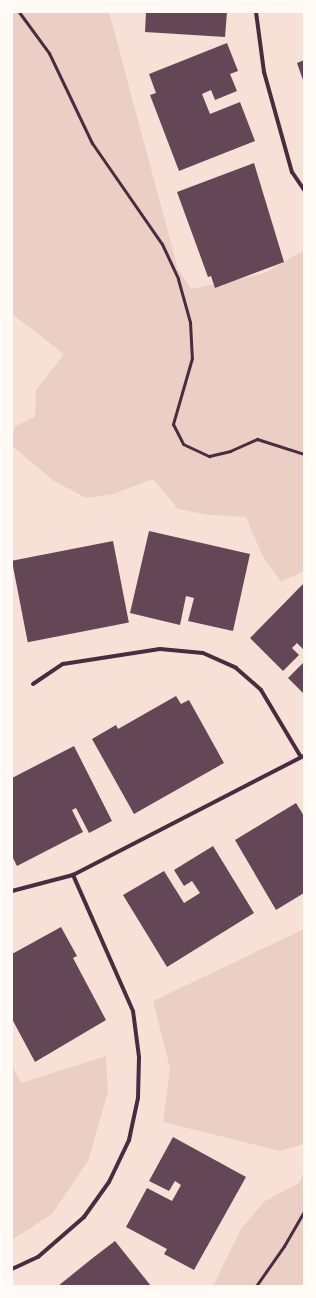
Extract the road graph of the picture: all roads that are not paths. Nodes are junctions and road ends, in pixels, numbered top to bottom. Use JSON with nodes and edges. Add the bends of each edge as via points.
{"nodes":[{"id":1,"x":19,"y":12,"type":"edge"},
{"id":2,"x":256,"y":12,"type":"edge"},
{"id":3,"x":304,"y":190,"type":"edge"},
{"id":4,"x":304,"y":454,"type":"edge"},
{"id":5,"x":33,"y":684,"type":"dead end"},
{"id":6,"x":302,"y":756,"type":"edge"},
{"id":7,"x":73,"y":875,"type":"junction"},
{"id":8,"x":12,"y":891,"type":"edge"},
{"id":9,"x":304,"y":1212,"type":"edge"},
{"id":10,"x":12,"y":1269,"type":"edge"},
{"id":11,"x":256,"y":1286,"type":"edge"}],
"edges":[{"from":1,"to":4,"type":"lane","via":[[49,53],[92,143],[162,244],[178,279],[190,322],[192,358],[173,424],[183,444],[210,456],[230,451],[257,439]]},
{"from":2,"to":3,"type":"street","via":[[264,72],[292,172]]},
{"from":5,"to":6,"type":"street","via":[[63,664],[160,649],[203,653],[236,668],[261,690]]},
{"from":6,"to":7,"type":"street"},
{"from":7,"to":8,"type":"street"},
{"from":7,"to":10,"type":"street","via":[[133,1011],[139,1057],[138,1098],[129,1140],[109,1182],[84,1217],[38,1257]]},
{"from":9,"to":11,"type":"lane"}]}
